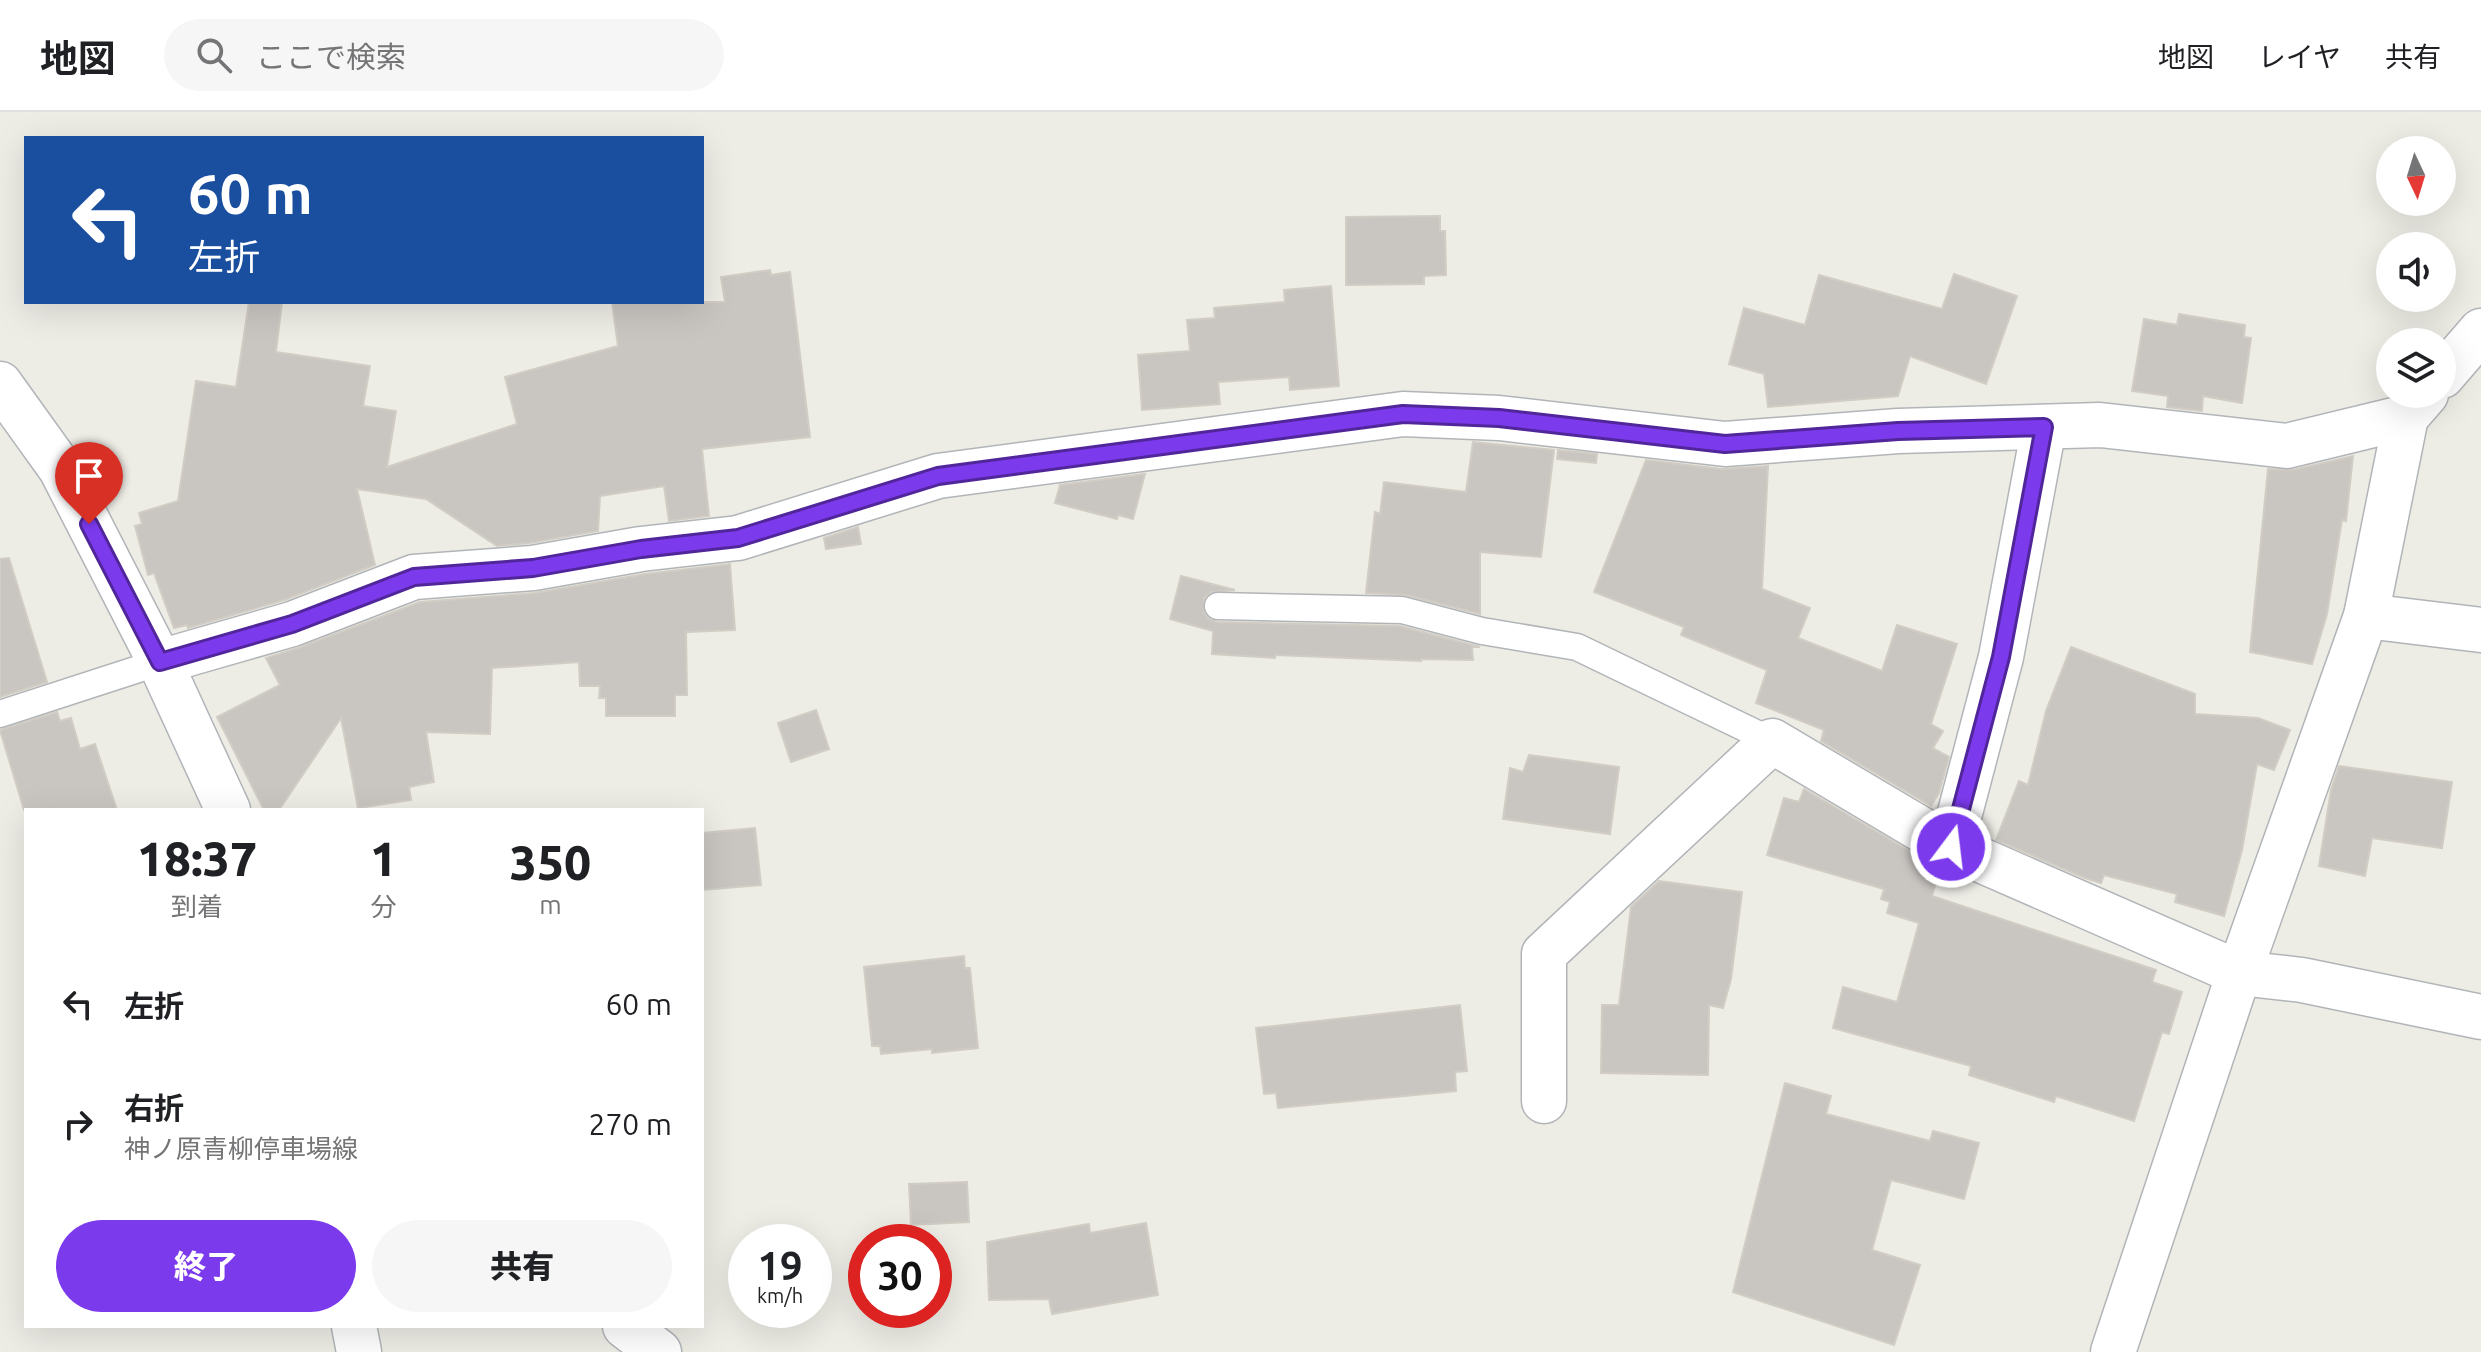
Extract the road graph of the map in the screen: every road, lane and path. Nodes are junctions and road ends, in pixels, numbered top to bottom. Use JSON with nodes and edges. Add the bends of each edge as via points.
{"nodes":[{"id":1,"x":2481,"y":331,"type":"edge"},
{"id":2,"x":2456,"y":360,"type":"edge"},
{"id":3,"x":0,"y":384,"type":"edge"},
{"id":4,"x":2410,"y":408,"type":"edge"},
{"id":5,"x":2416,"y":408,"type":"edge"},
{"id":6,"x":2044,"y":427,"type":"junction"},
{"id":7,"x":1218,"y":606,"type":"dead end"},
{"id":8,"x":2366,"y":616,"type":"junction"},
{"id":9,"x":2481,"y":630,"type":"edge"},
{"id":10,"x":160,"y":662,"type":"junction"},
{"id":11,"x":0,"y":714,"type":"edge"},
{"id":12,"x":1772,"y":741,"type":"junction"},
{"id":13,"x":227,"y":808,"type":"edge"},
{"id":14,"x":1951,"y":847,"type":"junction"},
{"id":15,"x":2239,"y":973,"type":"junction"},
{"id":16,"x":2481,"y":1017,"type":"edge"},
{"id":17,"x":1544,"y":1101,"type":"dead end"},
{"id":18,"x":354,"y":1328,"type":"edge"},
{"id":19,"x":628,"y":1328,"type":"edge"},
{"id":20,"x":359,"y":1352,"type":"edge"},
{"id":21,"x":659,"y":1352,"type":"edge"},
{"id":22,"x":2113,"y":1352,"type":"edge"}],
"edges":[{"from":1,"to":2,"type":"street"},
{"from":3,"to":10,"type":"street","via":[[61,469]]},
{"from":4,"to":6,"type":"street","via":[[2287,446],[2100,425]]},
{"from":5,"to":8,"type":"street"},
{"from":6,"to":10,"type":"street","via":[[1725,444],[1499,418],[1403,414],[938,476],[738,538],[533,568],[414,577],[292,624]]},
{"from":6,"to":14,"type":"street","via":[[2001,657]]},
{"from":7,"to":12,"type":"lane","via":[[1402,610],[1577,647]]},
{"from":8,"to":9,"type":"street"},
{"from":8,"to":15,"type":"street"},
{"from":10,"to":11,"type":"lane"},
{"from":10,"to":13,"type":"street"},
{"from":12,"to":14,"type":"street"},
{"from":12,"to":17,"type":"street","via":[[1544,954]]},
{"from":14,"to":15,"type":"street"},
{"from":15,"to":16,"type":"street","via":[[2302,980]]},
{"from":15,"to":22,"type":"street"},
{"from":18,"to":20,"type":"street"},
{"from":19,"to":21,"type":"street"}]}
